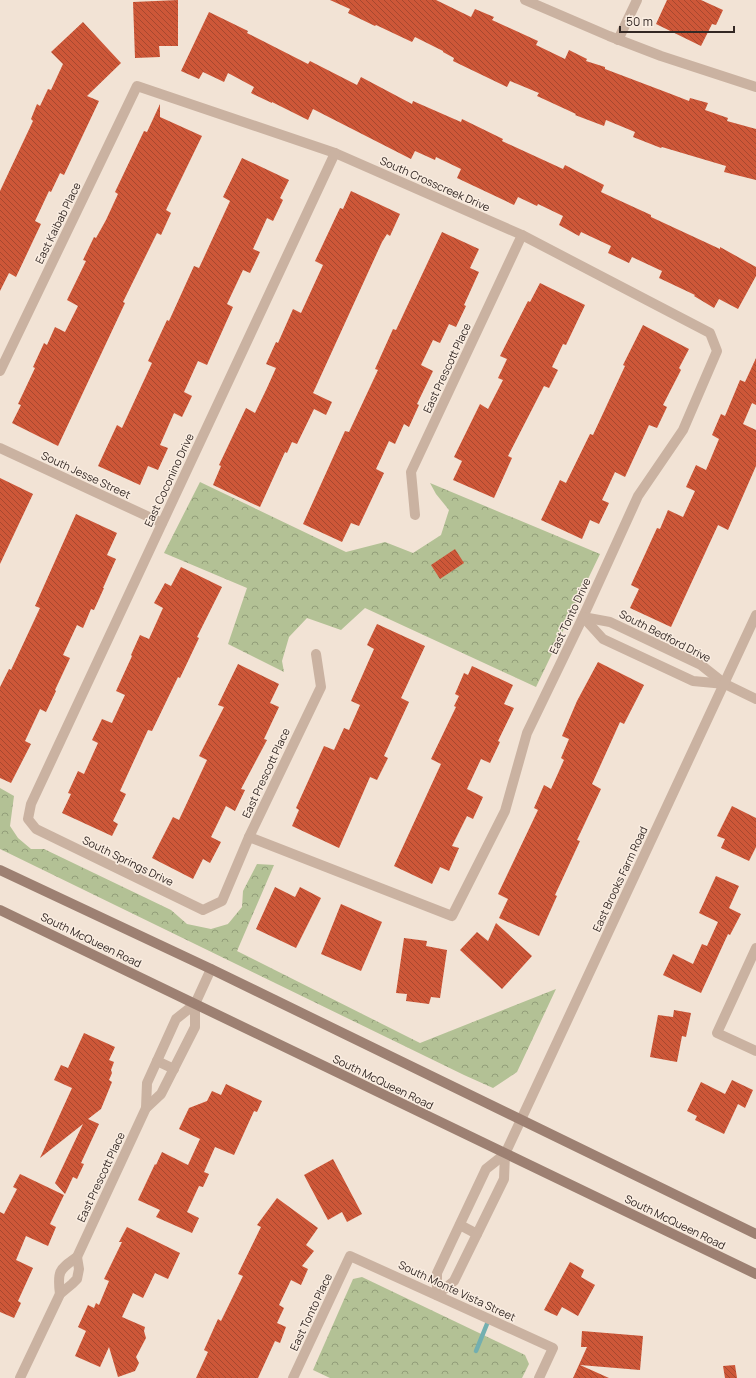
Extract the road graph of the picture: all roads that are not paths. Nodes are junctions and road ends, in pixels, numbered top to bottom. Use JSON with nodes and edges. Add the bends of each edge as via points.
{"nodes":[{"id":1,"x":526,"y":0,"type":"edge"},
{"id":2,"x":638,"y":0,"type":"edge"},
{"id":3,"x":618,"y":40,"type":"junction"},
{"id":4,"x":137,"y":86,"type":"joint"},
{"id":5,"x":756,"y":87,"type":"edge"},
{"id":6,"x":335,"y":153,"type":"junction"},
{"id":7,"x":522,"y":236,"type":"junction"},
{"id":8,"x":710,"y":333,"type":"joint"},
{"id":9,"x":0,"y":371,"type":"edge"},
{"id":10,"x":0,"y":448,"type":"edge"},
{"id":11,"x":415,"y":515,"type":"dead end"},
{"id":12,"x":162,"y":523,"type":"junction"},
{"id":13,"x":756,"y":615,"type":"edge"},
{"id":14,"x":583,"y":617,"type":"junction"},
{"id":15,"x":316,"y":654,"type":"dead end"},
{"id":16,"x":725,"y":684,"type":"junction"},
{"id":17,"x":756,"y":699,"type":"edge"},
{"id":18,"x":28,"y":819,"type":"joint"},
{"id":19,"x":249,"y":837,"type":"junction"},
{"id":20,"x":0,"y":870,"type":"edge"},
{"id":21,"x":222,"y":901,"type":"joint"},
{"id":22,"x":0,"y":910,"type":"edge"},
{"id":23,"x":756,"y":948,"type":"edge"},
{"id":24,"x":211,"y":969,"type":"junction"},
{"id":25,"x":195,"y":1004,"type":"junction"},
{"id":26,"x":756,"y":1051,"type":"edge"},
{"id":27,"x":157,"y":1061,"type":"junction"},
{"id":28,"x":174,"y":1069,"type":"junction"},
{"id":29,"x":146,"y":1108,"type":"junction"},
{"id":30,"x":520,"y":1120,"type":"junction"},
{"id":31,"x":505,"y":1154,"type":"junction"},
{"id":32,"x":460,"y":1225,"type":"junction"},
{"id":33,"x":477,"y":1234,"type":"junction"},
{"id":34,"x":756,"y":1234,"type":"edge"},
{"id":35,"x":350,"y":1256,"type":"joint"},
{"id":36,"x":77,"y":1257,"type":"junction"},
{"id":37,"x":756,"y":1274,"type":"edge"},
{"id":38,"x":60,"y":1294,"type":"junction"},
{"id":39,"x":437,"y":1296,"type":"junction"},
{"id":40,"x":20,"y":1378,"type":"edge"},
{"id":41,"x":293,"y":1378,"type":"edge"},
{"id":42,"x":539,"y":1378,"type":"edge"}],
"edges":[{"from":1,"to":3,"type":"street"},
{"from":2,"to":3,"type":"street"},
{"from":3,"to":5,"type":"street"},
{"from":4,"to":6,"type":"street","name":"South Crosscreek Drive"},
{"from":4,"to":9,"type":"street","name":"East Kaibab Place"},
{"from":6,"to":7,"type":"street","name":"South Crosscreek Drive"},
{"from":6,"to":12,"type":"street","name":"East Coconino Drive"},
{"from":7,"to":8,"type":"street","name":"South Crosscreek Drive"},
{"from":7,"to":11,"type":"street","name":"East Prescott Place","via":[[411,472]]},
{"from":8,"to":14,"type":"street","name":"East Tonto Drive","via":[[717,351],[683,430],[638,496]]},
{"from":10,"to":12,"type":"street","name":"South Jesse Street"},
{"from":12,"to":18,"type":"street","name":"East Coconino Drive","via":[[31,804]]},
{"from":13,"to":16,"type":"street","name":"East Brooks Farm Road"},
{"from":14,"to":16,"type":"street","name":"South Bedford Drive","via":[[610,622],[701,665]]},
{"from":14,"to":16,"type":"street","name":"South Bedford Drive","via":[[603,639],[693,681]]},
{"from":14,"to":19,"type":"street","name":"East Tonto Drive","via":[[527,733],[505,811],[452,916]]},
{"from":15,"to":19,"type":"street","name":"East Prescott Place","via":[[321,687]]},
{"from":16,"to":17,"type":"street","name":"South Bedford Drive"},
{"from":16,"to":30,"type":"street","name":"East Brooks Farm Road"},
{"from":18,"to":21,"type":"street","name":"South Springs Drive","via":[[36,829],[203,910]]},
{"from":19,"to":21,"type":"street","name":"East Prescott Place"},
{"from":20,"to":24,"type":"main road"},
{"from":22,"to":25,"type":"main road","name":"South McQueen Road"},
{"from":23,"to":26,"type":"street","via":[[717,1033]]},
{"from":24,"to":25,"type":"street","name":"East Prescott Place"},
{"from":24,"to":30,"type":"main road"},
{"from":25,"to":27,"type":"street","name":"East Prescott Place","via":[[176,1019]]},
{"from":25,"to":28,"type":"street","name":"East Prescott Place","via":[[195,1027]]},
{"from":25,"to":31,"type":"main road","name":"South McQueen Road"},
{"from":27,"to":28,"type":"street"},
{"from":27,"to":29,"type":"street","name":"East Prescott Place","via":[[147,1083]]},
{"from":28,"to":29,"type":"street","name":"East Prescott Place","via":[[161,1094]]},
{"from":29,"to":36,"type":"street","name":"East Prescott Place"},
{"from":30,"to":31,"type":"street","name":"East Brooks Farm Road"},
{"from":30,"to":34,"type":"main road"},
{"from":31,"to":32,"type":"street","name":"East Brooks Farm Road","via":[[486,1169]]},
{"from":31,"to":33,"type":"street","name":"East Brooks Farm Road","via":[[504,1179]]},
{"from":31,"to":37,"type":"main road","name":"South McQueen Road"},
{"from":32,"to":33,"type":"street"},
{"from":32,"to":39,"type":"street","name":"East Brooks Farm Road","via":[[437,1273]]},
{"from":33,"to":39,"type":"street","name":"East Brooks Farm Road","via":[[454,1281]]},
{"from":35,"to":39,"type":"street","name":"South Monte Vista Street"},
{"from":35,"to":41,"type":"street","name":"East Tonto Place"},
{"from":36,"to":38,"type":"street","name":"East Prescott Place","via":[[77,1279]]},
{"from":36,"to":38,"type":"street","name":"East Prescott Place","via":[[60,1271]]},
{"from":38,"to":40,"type":"street","name":"East Prescott Place"},
{"from":39,"to":42,"type":"street","name":"South Monte Vista Street","via":[[553,1348]]}]}
